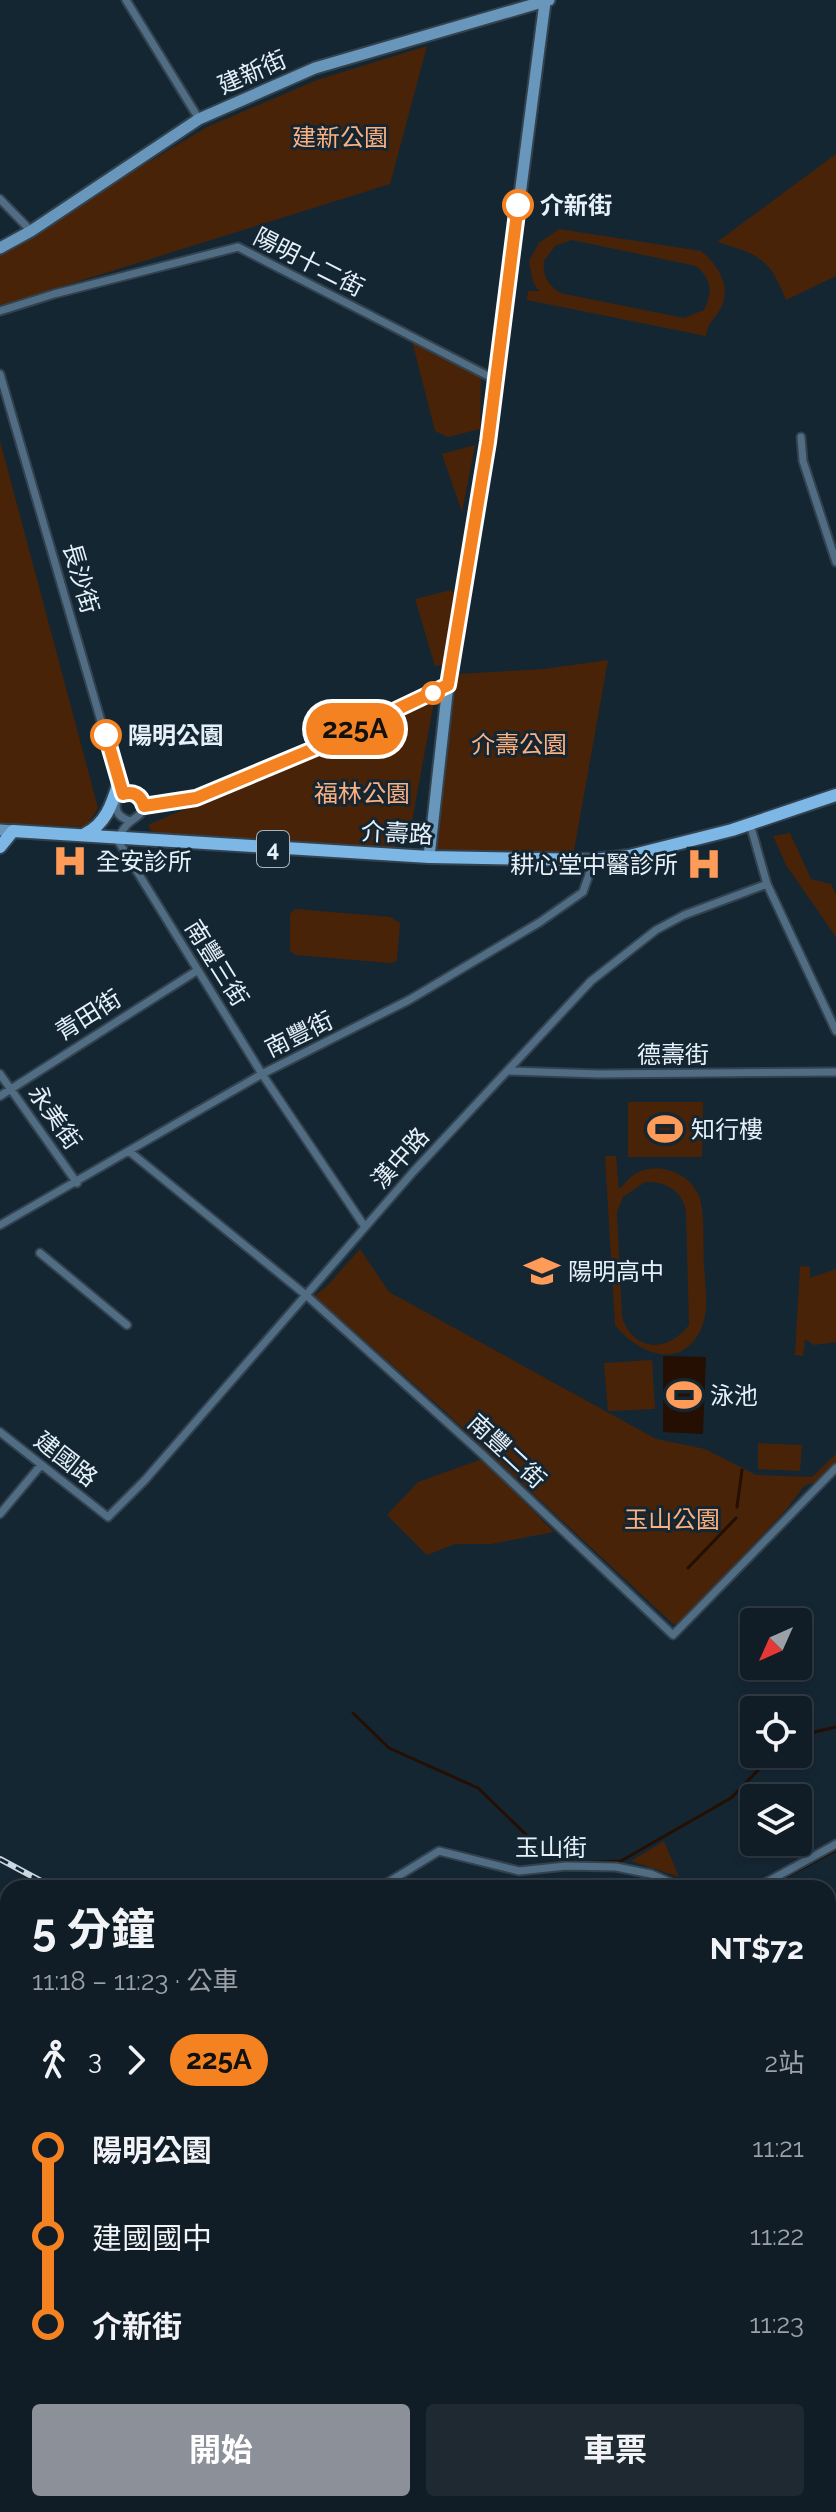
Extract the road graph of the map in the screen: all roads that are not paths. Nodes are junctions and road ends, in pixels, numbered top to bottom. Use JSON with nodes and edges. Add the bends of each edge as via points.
{"nodes":[{"id":1,"x":126,"y":0,"type":"edge"},
{"id":2,"x":547,"y":1,"type":"edge"},
{"id":3,"x":199,"y":119,"type":"junction"},
{"id":4,"x":0,"y":199,"type":"edge"},
{"id":5,"x":31,"y":231,"type":"junction"},
{"id":6,"x":0,"y":248,"type":"edge"},
{"id":7,"x":0,"y":311,"type":"edge"},
{"id":8,"x":0,"y":374,"type":"edge"},
{"id":9,"x":496,"y":380,"type":"junction"},
{"id":10,"x":801,"y":437,"type":"dead end"},
{"id":11,"x":834,"y":548,"type":"edge"},
{"id":12,"x":836,"y":562,"type":"edge"},
{"id":13,"x":448,"y":685,"type":"junction"},
{"id":14,"x":121,"y":788,"type":"junction"},
{"id":15,"x":836,"y":795,"type":"edge"},
{"id":16,"x":144,"y":806,"type":"junction"},
{"id":17,"x":130,"y":821,"type":"junction"},
{"id":18,"x":750,"y":824,"type":"junction"},
{"id":19,"x":6,"y":831,"type":"edge"},
{"id":20,"x":83,"y":835,"type":"junction"},
{"id":21,"x":117,"y":839,"type":"junction"},
{"id":22,"x":0,"y":847,"type":"edge"},
{"id":23,"x":429,"y":857,"type":"junction"},
{"id":24,"x":594,"y":860,"type":"junction"},
{"id":25,"x":767,"y":884,"type":"junction"},
{"id":26,"x":198,"y":970,"type":"junction"},
{"id":27,"x":836,"y":1031,"type":"edge"},
{"id":28,"x":510,"y":1071,"type":"junction"},
{"id":29,"x":836,"y":1072,"type":"edge"},
{"id":30,"x":0,"y":1074,"type":"edge"},
{"id":31,"x":262,"y":1074,"type":"junction"},
{"id":32,"x":11,"y":1089,"type":"junction"},
{"id":33,"x":0,"y":1096,"type":"edge"},
{"id":34,"x":130,"y":1152,"type":"junction"},
{"id":35,"x":77,"y":1183,"type":"junction"},
{"id":36,"x":0,"y":1225,"type":"edge"},
{"id":37,"x":365,"y":1227,"type":"junction"},
{"id":38,"x":40,"y":1253,"type":"dead end"},
{"id":39,"x":307,"y":1296,"type":"junction"},
{"id":40,"x":127,"y":1325,"type":"dead end"},
{"id":41,"x":0,"y":1432,"type":"edge"},
{"id":42,"x":41,"y":1465,"type":"junction"},
{"id":43,"x":836,"y":1468,"type":"edge"},
{"id":44,"x":0,"y":1514,"type":"edge"},
{"id":45,"x":108,"y":1517,"type":"joint"},
{"id":46,"x":836,"y":1844,"type":"edge"},
{"id":47,"x":392,"y":1880,"type":"edge"},
{"id":48,"x":665,"y":1880,"type":"edge"},
{"id":49,"x":771,"y":1880,"type":"edge"}],
"edges":[{"from":1,"to":3,"type":"street"},
{"from":2,"to":3,"type":"street","name":"建新街","via":[[315,68]]},
{"from":2,"to":9,"type":"street"},
{"from":3,"to":5,"type":"street","name":"建新街"},
{"from":4,"to":5,"type":"street"},
{"from":5,"to":6,"type":"street","name":"建新街"},
{"from":7,"to":9,"type":"street","name":"陽明十二街","via":[[238,247]]},
{"from":8,"to":14,"type":"street","name":"長沙街"},
{"from":9,"to":13,"type":"street"},
{"from":10,"to":11,"type":"street","via":[[803,461]]},
{"from":11,"to":12,"type":"street"},
{"from":13,"to":16,"type":"street","via":[[196,798]]},
{"from":13,"to":23,"type":"street"},
{"from":14,"to":16,"type":"street","via":[[139,796]]},
{"from":14,"to":17,"type":"street","name":"長沙街","via":[[116,810]]},
{"from":14,"to":20,"type":"main road","via":[[97,828]]},
{"from":15,"to":18,"type":"main road","name":"介壽路","number":"4"},
{"from":16,"to":17,"type":"street"},
{"from":17,"to":21,"type":"street"},
{"from":18,"to":24,"type":"main road","name":"介壽路","number":"4"},
{"from":18,"to":25,"type":"street"},
{"from":19,"to":20,"type":"main road","name":"介壽路","number":"4"},
{"from":19,"to":22,"type":"main road","number":"4"},
{"from":20,"to":21,"type":"main road","name":"介壽路","number":"4"},
{"from":21,"to":23,"type":"main road","name":"介壽路","number":"4"},
{"from":21,"to":26,"type":"street","name":"南豐三街"},
{"from":23,"to":24,"type":"main road","name":"介壽路","number":"4"},
{"from":24,"to":31,"type":"street","name":"南豐街","via":[[583,892],[540,922],[409,1000]]},
{"from":25,"to":27,"type":"street"},
{"from":25,"to":28,"type":"street","name":"漢中路","via":[[684,915],[631,948],[591,981]]},
{"from":26,"to":31,"type":"street","name":"南豐三街"},
{"from":26,"to":32,"type":"street","name":"青田街"},
{"from":28,"to":29,"type":"street","name":"德壽街"},
{"from":28,"to":37,"type":"street","name":"漢中路"},
{"from":30,"to":32,"type":"street","name":"永美街"},
{"from":31,"to":34,"type":"street","name":"南豐街"},
{"from":31,"to":37,"type":"street","name":"南豐三街"},
{"from":32,"to":33,"type":"street","name":"青田街"},
{"from":32,"to":35,"type":"street","name":"永美街"},
{"from":34,"to":35,"type":"street","name":"南豐街"},
{"from":34,"to":39,"type":"street","name":"南豐二街"},
{"from":35,"to":36,"type":"street","name":"南豐街"},
{"from":37,"to":39,"type":"street","name":"漢中路"},
{"from":38,"to":40,"type":"street"},
{"from":39,"to":43,"type":"street","name":"南豐二街","via":[[673,1635]]},
{"from":39,"to":45,"type":"street","name":"漢中路"},
{"from":41,"to":42,"type":"street","name":"建國路"},
{"from":42,"to":44,"type":"street"},
{"from":42,"to":45,"type":"street","name":"建國路"},
{"from":46,"to":49,"type":"street"},
{"from":47,"to":48,"type":"street","name":"玉山街","via":[[439,1851],[519,1871],[616,1867]]}]}
